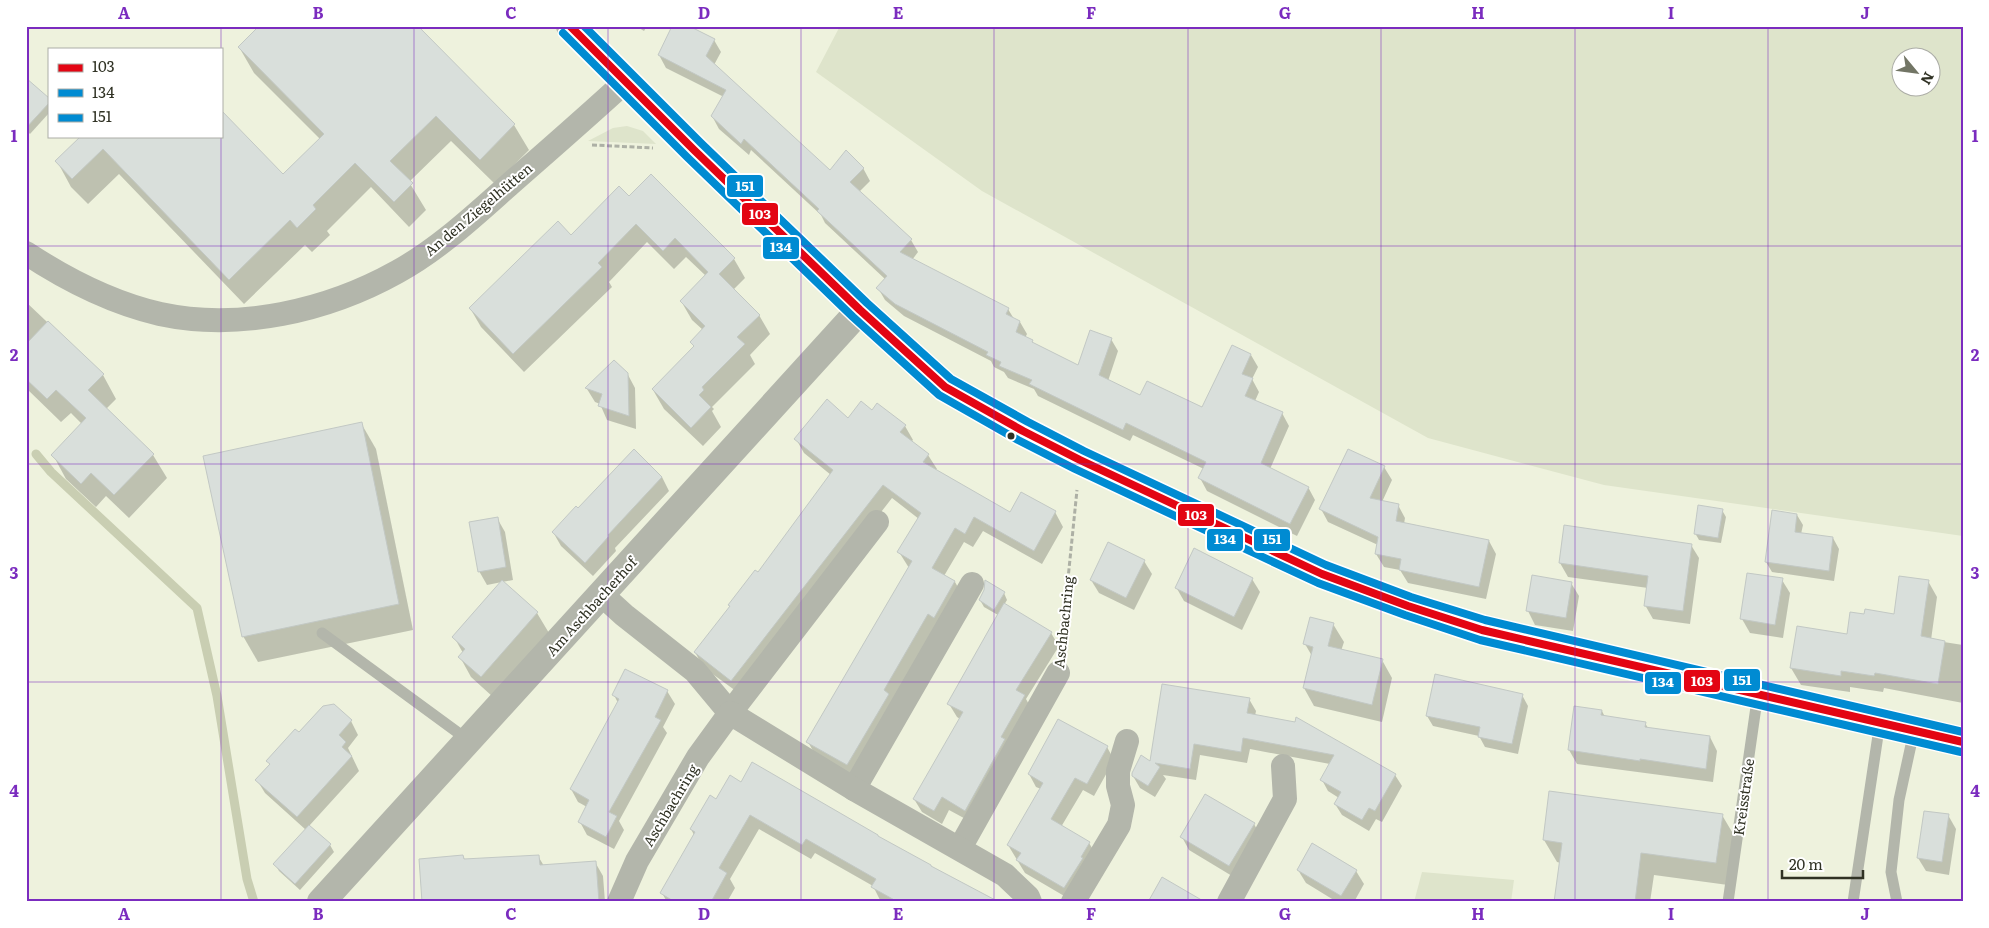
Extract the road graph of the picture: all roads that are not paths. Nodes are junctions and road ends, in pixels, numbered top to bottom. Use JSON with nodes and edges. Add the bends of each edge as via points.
{"nodes":[{"id":1,"x":570,"y":26,"type":"edge"},
{"id":2,"x":626,"y":81,"type":"junction"},
{"id":3,"x":26,"y":253,"type":"edge"},
{"id":4,"x":860,"y":310,"type":"junction"},
{"id":5,"x":877,"y":522,"type":"dead end"},
{"id":6,"x":972,"y":584,"type":"dead end"},
{"id":7,"x":602,"y":594,"type":"junction"},
{"id":8,"x":322,"y":633,"type":"dead end"},
{"id":9,"x":1058,"y":673,"type":"road end"},
{"id":10,"x":1758,"y":693,"type":"junction"},
{"id":11,"x":730,"y":713,"type":"junction"},
{"id":12,"x":1880,"y":722,"type":"junction"},
{"id":13,"x":1915,"y":730,"type":"junction"},
{"id":14,"x":468,"y":740,"type":"junction"},
{"id":15,"x":1127,"y":741,"type":"dead end"},
{"id":16,"x":1963,"y":742,"type":"edge"},
{"id":17,"x":1283,"y":766,"type":"dead end"},
{"id":18,"x":854,"y":789,"type":"junction"},
{"id":19,"x":960,"y":848,"type":"junction"},
{"id":20,"x":321,"y":902,"type":"edge"},
{"id":21,"x":619,"y":902,"type":"edge"},
{"id":22,"x":1030,"y":902,"type":"edge"},
{"id":23,"x":1073,"y":902,"type":"edge"},
{"id":24,"x":1229,"y":902,"type":"edge"},
{"id":25,"x":1728,"y":902,"type":"edge"},
{"id":26,"x":1853,"y":902,"type":"edge"},
{"id":27,"x":1897,"y":902,"type":"edge"}],
"edges":[{"from":1,"to":2,"type":"street"},
{"from":2,"to":3,"type":"street","name":"An den Ziegelhütten","via":[[440,243],[398,271],[345,296],[305,309],[231,319],[160,314],[75,283]]},
{"from":2,"to":4,"type":"street"},
{"from":4,"to":7,"type":"street","name":"Am Aschbacherhof"},
{"from":4,"to":10,"type":"street","via":[[945,387],[1080,460],[1322,574],[1482,630]]},
{"from":5,"to":11,"type":"street","name":"Aschbachring"},
{"from":6,"to":18,"type":"street"},
{"from":7,"to":11,"type":"street","via":[[624,616],[695,671]]},
{"from":7,"to":14,"type":"street","name":"Am Aschbacherhof"},
{"from":8,"to":14,"type":"lane"},
{"from":9,"to":19,"type":"street","name":"Aschbachring"},
{"from":10,"to":12,"type":"street"},
{"from":10,"to":25,"type":"lane","name":"Kreisstraße"},
{"from":11,"to":18,"type":"street"},
{"from":11,"to":21,"type":"street","name":"Aschbachring","via":[[698,757],[641,853]]},
{"from":12,"to":13,"type":"street"},
{"from":12,"to":26,"type":"lane"},
{"from":13,"to":16,"type":"street"},
{"from":13,"to":27,"type":"lane","via":[[1899,800],[1891,872]]},
{"from":14,"to":20,"type":"street","name":"Am Aschbacherhof"},
{"from":15,"to":23,"type":"street","via":[[1118,771],[1123,805],[1119,825]]},
{"from":17,"to":24,"type":"street","via":[[1286,799]]},
{"from":18,"to":19,"type":"street"},
{"from":19,"to":22,"type":"street","via":[[1005,875],[1028,896]]}]}
